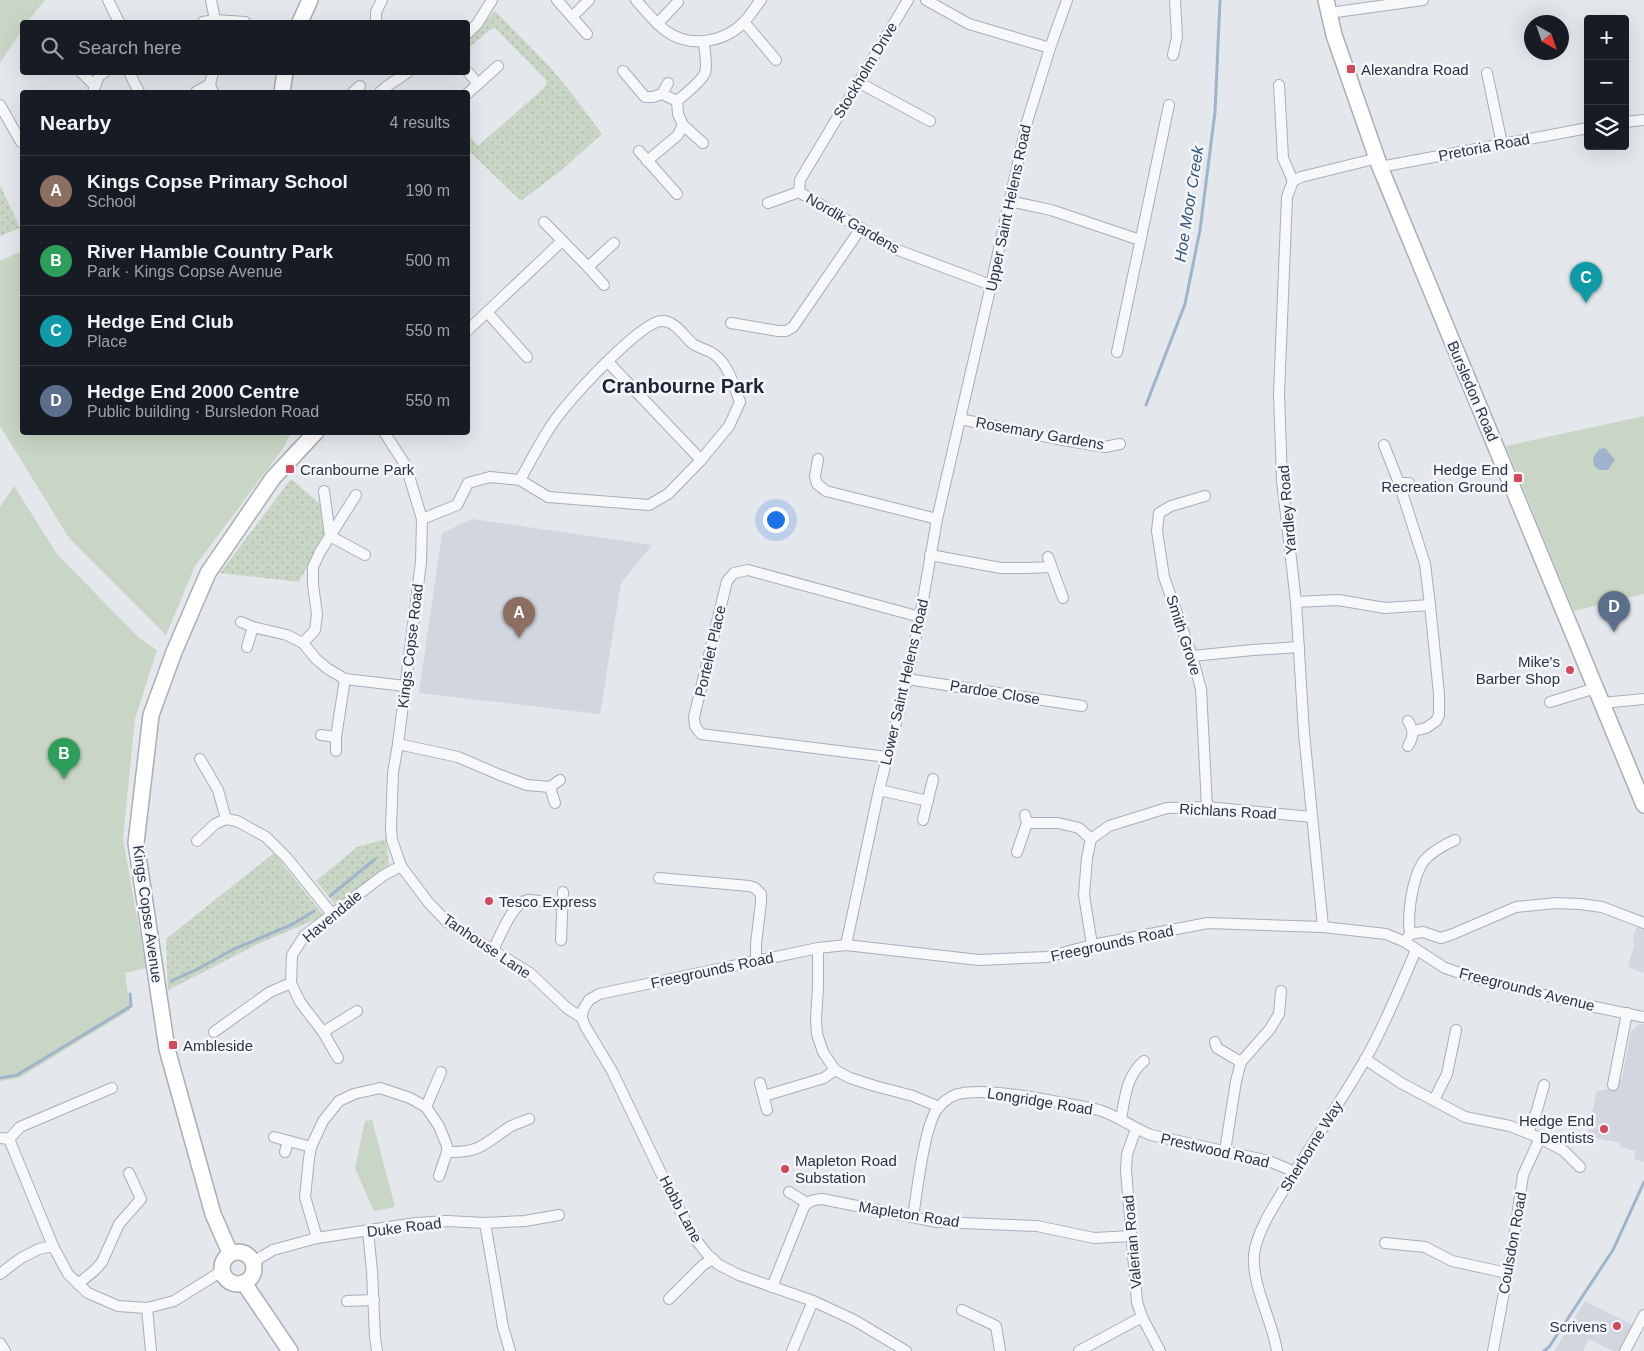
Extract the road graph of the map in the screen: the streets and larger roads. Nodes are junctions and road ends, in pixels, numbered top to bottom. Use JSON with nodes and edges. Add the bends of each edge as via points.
{"nodes":[{"id":1,"x":108,"y":0,"type":"edge"},
{"id":2,"x":211,"y":0,"type":"edge"},
{"id":3,"x":310,"y":0,"type":"edge"},
{"id":4,"x":382,"y":0,"type":"edge"},
{"id":5,"x":492,"y":0,"type":"edge"},
{"id":6,"x":557,"y":0,"type":"edge"},
{"id":7,"x":589,"y":0,"type":"edge"},
{"id":8,"x":636,"y":0,"type":"edge"},
{"id":9,"x":761,"y":0,"type":"edge"},
{"id":10,"x":908,"y":0,"type":"edge"},
{"id":11,"x":926,"y":0,"type":"edge"},
{"id":12,"x":1067,"y":0,"type":"edge"},
{"id":13,"x":1175,"y":0,"type":"edge"},
{"id":14,"x":1423,"y":0,"type":"edge"},
{"id":15,"x":678,"y":2,"type":"dead end"},
{"id":16,"x":1328,"y":7,"type":"edge"},
{"id":17,"x":572,"y":16,"type":"junction"},
{"id":18,"x":118,"y":20,"type":"edge"},
{"id":19,"x":221,"y":20,"type":"edge"},
{"id":20,"x":301,"y":20,"type":"edge"},
{"id":21,"x":376,"y":20,"type":"edge"},
{"id":22,"x":744,"y":22,"type":"junction"},
{"id":23,"x":657,"y":24,"type":"junction"},
{"id":24,"x":470,"y":31,"type":"edge"},
{"id":25,"x":587,"y":34,"type":"dead end"},
{"id":26,"x":704,"y":42,"type":"junction"},
{"id":27,"x":1050,"y":48,"type":"junction"},
{"id":28,"x":1173,"y":55,"type":"dead end"},
{"id":29,"x":776,"y":60,"type":"dead end"},
{"id":30,"x":498,"y":66,"type":"dead end"},
{"id":31,"x":623,"y":71,"type":"dead end"},
{"id":32,"x":1487,"y":73,"type":"dead end"},
{"id":33,"x":470,"y":74,"type":"edge"},
{"id":34,"x":83,"y":75,"type":"edge"},
{"id":35,"x":100,"y":75,"type":"edge"},
{"id":36,"x":132,"y":75,"type":"edge"},
{"id":37,"x":213,"y":75,"type":"edge"},
{"id":38,"x":285,"y":75,"type":"edge"},
{"id":39,"x":402,"y":75,"type":"edge"},
{"id":40,"x":858,"y":82,"type":"junction"},
{"id":41,"x":668,"y":83,"type":"dead end"},
{"id":42,"x":478,"y":84,"type":"junction"},
{"id":43,"x":1279,"y":85,"type":"dead end"},
{"id":44,"x":211,"y":88,"type":"edge"},
{"id":45,"x":94,"y":89,"type":"edge"},
{"id":46,"x":139,"y":90,"type":"edge"},
{"id":47,"x":282,"y":90,"type":"edge"},
{"id":48,"x":382,"y":90,"type":"edge"},
{"id":49,"x":470,"y":91,"type":"edge"},
{"id":50,"x":662,"y":94,"type":"junction"},
{"id":51,"x":677,"y":101,"type":"junction"},
{"id":52,"x":1168,"y":105,"type":"dead end"},
{"id":53,"x":0,"y":106,"type":"edge"},
{"id":54,"x":1644,"y":120,"type":"edge"},
{"id":55,"x":931,"y":121,"type":"dead end"},
{"id":56,"x":1629,"y":122,"type":"edge"},
{"id":57,"x":683,"y":125,"type":"junction"},
{"id":58,"x":1584,"y":129,"type":"edge"},
{"id":59,"x":20,"y":140,"type":"edge"},
{"id":60,"x":822,"y":141,"type":"joint"},
{"id":61,"x":703,"y":143,"type":"dead end"},
{"id":62,"x":1502,"y":144,"type":"junction"},
{"id":63,"x":639,"y":152,"type":"dead end"},
{"id":64,"x":647,"y":160,"type":"junction"},
{"id":65,"x":1379,"y":162,"type":"junction"},
{"id":66,"x":1293,"y":181,"type":"junction"},
{"id":67,"x":799,"y":192,"type":"junction"},
{"id":68,"x":677,"y":194,"type":"dead end"},
{"id":69,"x":1009,"y":201,"type":"junction"},
{"id":70,"x":768,"y":203,"type":"dead end"},
{"id":71,"x":544,"y":222,"type":"dead end"},
{"id":72,"x":861,"y":228,"type":"junction"},
{"id":73,"x":1140,"y":240,"type":"junction"},
{"id":74,"x":562,"y":241,"type":"junction"},
{"id":75,"x":614,"y":243,"type":"dead end"},
{"id":76,"x":588,"y":267,"type":"junction"},
{"id":77,"x":604,"y":285,"type":"dead end"},
{"id":78,"x":991,"y":285,"type":"junction"},
{"id":79,"x":487,"y":312,"type":"junction"},
{"id":80,"x":731,"y":323,"type":"dead end"},
{"id":81,"x":470,"y":328,"type":"edge"},
{"id":82,"x":1117,"y":352,"type":"dead end"},
{"id":83,"x":527,"y":357,"type":"dead end"},
{"id":84,"x":608,"y":362,"type":"junction"},
{"id":85,"x":960,"y":419,"type":"junction"},
{"id":86,"x":313,"y":435,"type":"edge"},
{"id":87,"x":386,"y":435,"type":"edge"},
{"id":88,"x":1120,"y":444,"type":"dead end"},
{"id":89,"x":1384,"y":445,"type":"dead end"},
{"id":90,"x":818,"y":459,"type":"dead end"},
{"id":91,"x":701,"y":460,"type":"junction"},
{"id":92,"x":520,"y":480,"type":"junction"},
{"id":93,"x":324,"y":491,"type":"dead end"},
{"id":94,"x":356,"y":495,"type":"dead end"},
{"id":95,"x":1205,"y":496,"type":"dead end"},
{"id":96,"x":422,"y":519,"type":"junction"},
{"id":97,"x":937,"y":519,"type":"junction"},
{"id":98,"x":330,"y":536,"type":"junction"},
{"id":99,"x":365,"y":555,"type":"dead end"},
{"id":100,"x":930,"y":555,"type":"junction"},
{"id":101,"x":1063,"y":598,"type":"dead end"},
{"id":102,"x":1296,"y":602,"type":"junction"},
{"id":103,"x":1430,"y":605,"type":"junction"},
{"id":104,"x":920,"y":617,"type":"junction"},
{"id":105,"x":241,"y":622,"type":"dead end"},
{"id":106,"x":253,"y":627,"type":"junction"},
{"id":107,"x":303,"y":643,"type":"junction"},
{"id":108,"x":247,"y":648,"type":"dead end"},
{"id":109,"x":1299,"y":648,"type":"junction"},
{"id":110,"x":1192,"y":656,"type":"junction"},
{"id":111,"x":345,"y":679,"type":"junction"},
{"id":112,"x":907,"y":679,"type":"junction"},
{"id":113,"x":406,"y":686,"type":"junction"},
{"id":114,"x":1596,"y":688,"type":"junction"},
{"id":115,"x":1644,"y":699,"type":"edge"},
{"id":116,"x":1550,"y":702,"type":"dead end"},
{"id":117,"x":1602,"y":704,"type":"junction"},
{"id":118,"x":1082,"y":706,"type":"dead end"},
{"id":119,"x":1408,"y":721,"type":"dead end"},
{"id":120,"x":1413,"y":731,"type":"junction"},
{"id":121,"x":321,"y":736,"type":"dead end"},
{"id":122,"x":336,"y":737,"type":"junction"},
{"id":123,"x":398,"y":744,"type":"junction"},
{"id":124,"x":1408,"y":746,"type":"dead end"},
{"id":125,"x":336,"y":751,"type":"dead end"},
{"id":126,"x":887,"y":757,"type":"junction"},
{"id":127,"x":200,"y":760,"type":"dead end"},
{"id":128,"x":933,"y":779,"type":"dead end"},
{"id":129,"x":560,"y":780,"type":"dead end"},
{"id":130,"x":550,"y":787,"type":"junction"},
{"id":131,"x":880,"y":790,"type":"junction"},
{"id":132,"x":928,"y":801,"type":"junction"},
{"id":133,"x":555,"y":803,"type":"dead end"},
{"id":134,"x":1644,"y":806,"type":"edge"},
{"id":135,"x":1207,"y":807,"type":"junction"},
{"id":136,"x":1312,"y":817,"type":"junction"},
{"id":137,"x":226,"y":819,"type":"junction"},
{"id":138,"x":923,"y":820,"type":"dead end"},
{"id":139,"x":202,"y":839,"type":"dead end"},
{"id":140,"x":1091,"y":839,"type":"junction"},
{"id":141,"x":1450,"y":840,"type":"dead end"},
{"id":142,"x":1017,"y":852,"type":"dead end"},
{"id":143,"x":401,"y":866,"type":"junction"},
{"id":144,"x":664,"y":877,"type":"dead end"},
{"id":145,"x":563,"y":892,"type":"dead end"},
{"id":146,"x":563,"y":905,"type":"junction"},
{"id":147,"x":332,"y":914,"type":"junction"},
{"id":148,"x":1644,"y":923,"type":"edge"},
{"id":149,"x":1322,"y":927,"type":"junction"},
{"id":150,"x":1407,"y":938,"type":"junction"},
{"id":151,"x":561,"y":940,"type":"dead end"},
{"id":152,"x":846,"y":945,"type":"junction"},
{"id":153,"x":1092,"y":945,"type":"junction"},
{"id":154,"x":818,"y":948,"type":"junction"},
{"id":155,"x":493,"y":950,"type":"junction"},
{"id":156,"x":1416,"y":950,"type":"junction"},
{"id":157,"x":756,"y":961,"type":"junction"},
{"id":158,"x":291,"y":984,"type":"junction"},
{"id":159,"x":1280,"y":990,"type":"dead end"},
{"id":160,"x":357,"y":1010,"type":"dead end"},
{"id":161,"x":1627,"y":1013,"type":"junction"},
{"id":162,"x":1644,"y":1017,"type":"edge"},
{"id":163,"x":582,"y":1018,"type":"junction"},
{"id":164,"x":1456,"y":1030,"type":"dead end"},
{"id":165,"x":214,"y":1032,"type":"dead end"},
{"id":166,"x":323,"y":1032,"type":"junction"},
{"id":167,"x":1215,"y":1042,"type":"dead end"},
{"id":168,"x":338,"y":1058,"type":"dead end"},
{"id":169,"x":1365,"y":1059,"type":"junction"},
{"id":170,"x":1241,"y":1062,"type":"junction"},
{"id":171,"x":1137,"y":1063,"type":"dead end"},
{"id":172,"x":835,"y":1070,"type":"junction"},
{"id":173,"x":441,"y":1072,"type":"dead end"},
{"id":174,"x":760,"y":1083,"type":"dead end"},
{"id":175,"x":1544,"y":1085,"type":"dead end"},
{"id":176,"x":1613,"y":1085,"type":"dead end"},
{"id":177,"x":112,"y":1088,"type":"dead end"},
{"id":178,"x":764,"y":1096,"type":"junction"},
{"id":179,"x":1434,"y":1100,"type":"junction"},
{"id":180,"x":426,"y":1107,"type":"junction"},
{"id":181,"x":939,"y":1107,"type":"junction"},
{"id":182,"x":768,"y":1110,"type":"dead end"},
{"id":183,"x":529,"y":1119,"type":"dead end"},
{"id":184,"x":1121,"y":1119,"type":"junction"},
{"id":185,"x":1136,"y":1129,"type":"junction"},
{"id":186,"x":1528,"y":1133,"type":"junction"},
{"id":187,"x":274,"y":1137,"type":"dead end"},
{"id":188,"x":4,"y":1138,"type":"edge"},
{"id":189,"x":1540,"y":1138,"type":"junction"},
{"id":190,"x":288,"y":1141,"type":"junction"},
{"id":191,"x":311,"y":1147,"type":"junction"},
{"id":192,"x":1225,"y":1151,"type":"junction"},
{"id":193,"x":285,"y":1152,"type":"dead end"},
{"id":194,"x":447,"y":1152,"type":"junction"},
{"id":195,"x":1580,"y":1167,"type":"dead end"},
{"id":196,"x":129,"y":1172,"type":"dead end"},
{"id":197,"x":1295,"y":1172,"type":"junction"},
{"id":198,"x":439,"y":1176,"type":"dead end"},
{"id":199,"x":789,"y":1192,"type":"dead end"},
{"id":200,"x":807,"y":1203,"type":"junction"},
{"id":201,"x":559,"y":1215,"type":"dead end"},
{"id":202,"x":913,"y":1217,"type":"junction"},
{"id":203,"x":485,"y":1223,"type":"junction"},
{"id":204,"x":368,"y":1231,"type":"junction"},
{"id":205,"x":1132,"y":1236,"type":"junction"},
{"id":206,"x":317,"y":1238,"type":"junction"},
{"id":207,"x":1386,"y":1243,"type":"dead end"},
{"id":208,"x":53,"y":1246,"type":"junction"},
{"id":209,"x":230,"y":1254,"type":"junction"},
{"id":210,"x":712,"y":1259,"type":"junction"},
{"id":211,"x":253,"y":1262,"type":"junction"},
{"id":212,"x":222,"y":1271,"type":"junction"},
{"id":213,"x":1507,"y":1273,"type":"junction"},
{"id":214,"x":0,"y":1274,"type":"edge"},
{"id":215,"x":244,"y":1283,"type":"junction"},
{"id":216,"x":78,"y":1284,"type":"junction"},
{"id":217,"x":772,"y":1287,"type":"junction"},
{"id":218,"x":669,"y":1299,"type":"dead end"},
{"id":219,"x":374,"y":1300,"type":"junction"},
{"id":220,"x":347,"y":1301,"type":"dead end"},
{"id":221,"x":813,"y":1302,"type":"junction"},
{"id":222,"x":147,"y":1308,"type":"junction"},
{"id":223,"x":962,"y":1310,"type":"dead end"},
{"id":224,"x":1644,"y":1314,"type":"edge"},
{"id":225,"x":1142,"y":1317,"type":"junction"},
{"id":226,"x":0,"y":1343,"type":"edge"},
{"id":227,"x":1628,"y":1350,"type":"edge"},
{"id":228,"x":5,"y":1351,"type":"edge"},
{"id":229,"x":151,"y":1351,"type":"edge"},
{"id":230,"x":290,"y":1351,"type":"edge"},
{"id":231,"x":377,"y":1351,"type":"edge"},
{"id":232,"x":510,"y":1351,"type":"edge"},
{"id":233,"x":792,"y":1351,"type":"edge"},
{"id":234,"x":906,"y":1351,"type":"edge"},
{"id":235,"x":1000,"y":1351,"type":"edge"},
{"id":236,"x":1079,"y":1351,"type":"edge"},
{"id":237,"x":1160,"y":1351,"type":"edge"},
{"id":238,"x":1276,"y":1351,"type":"edge"},
{"id":239,"x":1492,"y":1351,"type":"edge"}],
"edges":[{"from":1,"to":18,"type":"street"},
{"from":2,"to":19,"type":"street"},
{"from":3,"to":20,"type":"street"},
{"from":4,"to":21,"type":"street"},
{"from":5,"to":24,"type":"street"},
{"from":6,"to":17,"type":"street"},
{"from":7,"to":17,"type":"street"},
{"from":8,"to":23,"type":"street"},
{"from":9,"to":22,"type":"street"},
{"from":10,"to":40,"type":"street","name":"Stockholm Drive"},
{"from":11,"to":27,"type":"street","via":[[969,24]]},
{"from":12,"to":27,"type":"street","name":"Upper Saint Helens Road"},
{"from":13,"to":28,"type":"street","via":[[1177,37]]},
{"from":14,"to":16,"type":"street"},
{"from":15,"to":23,"type":"street"},
{"from":16,"to":65,"type":"street","name":"Bursledon Road","via":[[1334,35]]},
{"from":17,"to":25,"type":"street"},
{"from":22,"to":26,"type":"street","via":[[732,31]]},
{"from":22,"to":29,"type":"street"},
{"from":23,"to":26,"type":"street","via":[[680,39]]},
{"from":26,"to":51,"type":"street","via":[[705,74]]},
{"from":27,"to":69,"type":"street","name":"Upper Saint Helens Road","via":[[1026,122]]},
{"from":30,"to":42,"type":"street"},
{"from":31,"to":50,"type":"street","via":[[645,96]]},
{"from":32,"to":62,"type":"street"},
{"from":33,"to":42,"type":"street"},
{"from":34,"to":45,"type":"street"},
{"from":35,"to":45,"type":"street"},
{"from":36,"to":46,"type":"street"},
{"from":37,"to":44,"type":"street"},
{"from":38,"to":47,"type":"street"},
{"from":39,"to":48,"type":"street"},
{"from":40,"to":55,"type":"street"},
{"from":40,"to":60,"type":"street","name":"Stockholm Drive"},
{"from":41,"to":50,"type":"street"},
{"from":42,"to":49,"type":"street"},
{"from":43,"to":66,"type":"street","via":[[1283,158]]},
{"from":50,"to":51,"type":"street"},
{"from":51,"to":57,"type":"street"},
{"from":52,"to":73,"type":"street"},
{"from":53,"to":59,"type":"street"},
{"from":54,"to":56,"type":"street"},
{"from":57,"to":61,"type":"street"},
{"from":57,"to":64,"type":"street","via":[[678,135]]},
{"from":58,"to":62,"type":"street","name":"Pretoria Road"},
{"from":60,"to":67,"type":"street","name":"Nordik Gardens","via":[[800,180]]},
{"from":62,"to":65,"type":"street","name":"Pretoria Road"},
{"from":63,"to":64,"type":"street"},
{"from":64,"to":68,"type":"street"},
{"from":65,"to":66,"type":"street"},
{"from":65,"to":114,"type":"street","name":"Bursledon Road"},
{"from":66,"to":102,"type":"street","name":"Yardley Road","via":[[1287,197],[1279,394],[1282,480]]},
{"from":67,"to":70,"type":"street","name":"Nordik Gardens"},
{"from":67,"to":72,"type":"street","name":"Nordik Gardens"},
{"from":69,"to":73,"type":"street","via":[[1052,210]]},
{"from":69,"to":78,"type":"street","name":"Upper Saint Helens Road"},
{"from":71,"to":74,"type":"street"},
{"from":72,"to":78,"type":"street","name":"Nordik Gardens","via":[[895,249]]},
{"from":72,"to":80,"type":"street","via":[[793,327],[778,331]]},
{"from":73,"to":82,"type":"street"},
{"from":74,"to":76,"type":"street"},
{"from":74,"to":79,"type":"street"},
{"from":75,"to":76,"type":"street"},
{"from":76,"to":77,"type":"street"},
{"from":78,"to":85,"type":"street","name":"Upper Saint Helens Road"},
{"from":79,"to":81,"type":"street"},
{"from":79,"to":83,"type":"street"},
{"from":84,"to":91,"type":"street"},
{"from":84,"to":91,"type":"street","via":[[647,326],[662,321],[677,327],[693,344],[714,354],[725,367],[740,402],[729,426]]},
{"from":84,"to":92,"type":"street","via":[[565,406]]},
{"from":85,"to":88,"type":"street","name":"Rosemary Gardens","via":[[1105,447]]},
{"from":85,"to":97,"type":"street","name":"Lower Saint Helens Road"},
{"from":86,"to":209,"type":"street","name":"Kings Copse Avenue","via":[[273,478],[208,573],[174,652],[152,716],[136,843],[169,1058],[213,1214]]},
{"from":87,"to":96,"type":"street","name":"Kings Copse Road","via":[[406,466]]},
{"from":89,"to":103,"type":"street","via":[[1404,483],[1425,564]]},
{"from":90,"to":97,"type":"street","via":[[818,484],[826,491]]},
{"from":91,"to":92,"type":"street","via":[[668,494],[649,505],[548,497]]},
{"from":92,"to":96,"type":"street","via":[[490,477],[468,482],[457,505]]},
{"from":93,"to":98,"type":"street"},
{"from":94,"to":98,"type":"street"},
{"from":95,"to":110,"type":"street","name":"Smith Grove","via":[[1159,513],[1157,531],[1164,577]]},
{"from":96,"to":113,"type":"street","name":"Kings Copse Road","via":[[421,562]]},
{"from":97,"to":100,"type":"street","name":"Lower Saint Helens Road"},
{"from":98,"to":99,"type":"street"},
{"from":98,"to":107,"type":"street","via":[[313,567],[317,614],[314,630]]},
{"from":100,"to":101,"type":"street","via":[[1001,568],[1027,568],[1049,562]]},
{"from":100,"to":104,"type":"street","name":"Lower Saint Helens Road"},
{"from":102,"to":103,"type":"street","via":[[1338,600],[1385,608]]},
{"from":102,"to":109,"type":"street","name":"Yardley Road"},
{"from":103,"to":120,"type":"street","via":[[1440,724]]},
{"from":104,"to":112,"type":"street","name":"Lower Saint Helens Road"},
{"from":104,"to":126,"type":"street","name":"Portelet Place","via":[[748,570],[734,573],[727,581],[694,717],[695,726],[701,734]]},
{"from":105,"to":106,"type":"street"},
{"from":106,"to":107,"type":"street","via":[[287,635]]},
{"from":106,"to":108,"type":"street"},
{"from":107,"to":111,"type":"street","via":[[316,659]]},
{"from":109,"to":110,"type":"street"},
{"from":109,"to":136,"type":"street","name":"Yardley Road"},
{"from":110,"to":135,"type":"street","name":"Smith Grove","via":[[1201,689]]},
{"from":111,"to":113,"type":"street"},
{"from":111,"to":122,"type":"street"},
{"from":112,"to":118,"type":"street","name":"Pardoe Close"},
{"from":112,"to":126,"type":"street","name":"Lower Saint Helens Road"},
{"from":113,"to":123,"type":"street","name":"Kings Copse Road"},
{"from":114,"to":116,"type":"street"},
{"from":114,"to":117,"type":"street","name":"Bursledon Road"},
{"from":115,"to":117,"type":"street"},
{"from":117,"to":134,"type":"street","name":"Bursledon Road"},
{"from":119,"to":120,"type":"street"},
{"from":120,"to":124,"type":"street"},
{"from":121,"to":122,"type":"street"},
{"from":122,"to":125,"type":"street"},
{"from":123,"to":130,"type":"street","via":[[458,757],[527,785]]},
{"from":123,"to":143,"type":"street","name":"Kings Copse Road","via":[[393,772],[391,828]]},
{"from":126,"to":131,"type":"street","name":"Lower Saint Helens Road"},
{"from":127,"to":137,"type":"street","via":[[203,772],[218,790]]},
{"from":128,"to":132,"type":"street"},
{"from":129,"to":130,"type":"street"},
{"from":130,"to":133,"type":"street"},
{"from":131,"to":132,"type":"street"},
{"from":131,"to":152,"type":"street","name":"Lower Saint Helens Road"},
{"from":132,"to":138,"type":"street"},
{"from":135,"to":136,"type":"street","name":"Richlans Road"},
{"from":135,"to":140,"type":"street","name":"Richlans Road","via":[[1167,808],[1109,826]]},
{"from":136,"to":149,"type":"street","name":"Yardley Road"},
{"from":137,"to":139,"type":"street","via":[[215,824]]},
{"from":137,"to":147,"type":"street","via":[[236,820],[266,837]]},
{"from":140,"to":142,"type":"street","via":[[1080,828],[1026,819]]},
{"from":140,"to":153,"type":"street","via":[[1084,894]]},
{"from":141,"to":150,"type":"street","via":[[1431,854],[1417,877],[1409,908]]},
{"from":143,"to":147,"type":"street","name":"Havendale"},
{"from":143,"to":155,"type":"street","name":"Tanhouse Lane","via":[[447,922]]},
{"from":144,"to":157,"type":"street","via":[[755,888],[761,894]]},
{"from":145,"to":146,"type":"street"},
{"from":146,"to":151,"type":"street"},
{"from":146,"to":155,"type":"street","via":[[528,900],[520,905],[512,913]]},
{"from":147,"to":158,"type":"street","name":"Havendale","via":[[305,935],[292,955]]},
{"from":148,"to":150,"type":"street","name":"Freegrounds Road","via":[[1602,907],[1556,903],[1516,906],[1441,938],[1423,932]]},
{"from":149,"to":150,"type":"street","name":"Freegrounds Road"},
{"from":149,"to":153,"type":"street","name":"Freegrounds Road","via":[[1208,923]]},
{"from":150,"to":156,"type":"street","name":"Freegrounds Avenue"},
{"from":152,"to":153,"type":"street","name":"Freegrounds Road","via":[[979,960],[1047,957]]},
{"from":152,"to":154,"type":"street","name":"Freegrounds Road"},
{"from":154,"to":157,"type":"street","name":"Freegrounds Road"},
{"from":154,"to":172,"type":"street","via":[[817,1034]]},
{"from":155,"to":163,"type":"street","name":"Tanhouse Lane","via":[[530,973]]},
{"from":156,"to":161,"type":"street","name":"Freegrounds Avenue","via":[[1445,968],[1475,978]]},
{"from":156,"to":169,"type":"street","name":"Sherborne Way"},
{"from":157,"to":163,"type":"street","name":"Freegrounds Road","via":[[599,994],[586,1003]]},
{"from":158,"to":165,"type":"street","via":[[270,992]]},
{"from":158,"to":166,"type":"street"},
{"from":159,"to":170,"type":"street","via":[[1279,1014]]},
{"from":160,"to":166,"type":"street"},
{"from":161,"to":162,"type":"street","name":"Freegrounds Avenue"},
{"from":161,"to":176,"type":"street"},
{"from":163,"to":210,"type":"street","name":"Hobb Lane","via":[[612,1071],[671,1194],[696,1240]]},
{"from":164,"to":179,"type":"street","via":[[1447,1074]]},
{"from":166,"to":168,"type":"street"},
{"from":167,"to":170,"type":"street","via":[[1217,1048]]},
{"from":169,"to":179,"type":"street"},
{"from":169,"to":197,"type":"street","name":"Sherborne Way"},
{"from":170,"to":192,"type":"street"},
{"from":171,"to":184,"type":"street","via":[[1127,1086]]},
{"from":172,"to":178,"type":"street","via":[[824,1078]]},
{"from":172,"to":181,"type":"street","via":[[850,1078]]},
{"from":173,"to":180,"type":"street"},
{"from":174,"to":178,"type":"street"},
{"from":175,"to":186,"type":"street"},
{"from":177,"to":188,"type":"street","via":[[20,1127]]},
{"from":178,"to":182,"type":"street"},
{"from":179,"to":186,"type":"street","via":[[1465,1117]]},
{"from":180,"to":191,"type":"street","via":[[400,1093],[380,1088],[354,1094],[339,1101],[323,1121]]},
{"from":180,"to":194,"type":"street","via":[[438,1126]]},
{"from":181,"to":184,"type":"street","name":"Longridge Road","via":[[955,1095],[983,1092],[1044,1099],[1100,1110]]},
{"from":181,"to":202,"type":"street","via":[[927,1137]]},
{"from":183,"to":194,"type":"street","via":[[509,1127],[488,1144],[468,1152]]},
{"from":184,"to":185,"type":"street","name":"Longridge Road"},
{"from":185,"to":192,"type":"street","name":"Prestwood Road"},
{"from":185,"to":205,"type":"street","name":"Valerian Road","via":[[1127,1154],[1126,1170]]},
{"from":186,"to":189,"type":"street"},
{"from":187,"to":190,"type":"street"},
{"from":188,"to":208,"type":"street","via":[[34,1198]]},
{"from":189,"to":195,"type":"street","via":[[1564,1151]]},
{"from":189,"to":213,"type":"street","name":"Coulsdon Road","via":[[1523,1175]]},
{"from":190,"to":191,"type":"street"},
{"from":190,"to":193,"type":"street"},
{"from":191,"to":206,"type":"street","via":[[305,1197]]},
{"from":192,"to":197,"type":"street","name":"Prestwood Road","via":[[1269,1161]]},
{"from":194,"to":198,"type":"street"},
{"from":196,"to":216,"type":"street","via":[[141,1199],[119,1224],[102,1262]]},
{"from":197,"to":238,"type":"street","name":"Sherborne Way","via":[[1269,1214],[1254,1254]]},
{"from":199,"to":200,"type":"street"},
{"from":200,"to":202,"type":"street","name":"Mapleton Road","via":[[822,1199]]},
{"from":200,"to":217,"type":"street"},
{"from":201,"to":203,"type":"street","name":"Duke Road"},
{"from":202,"to":205,"type":"street","name":"Mapleton Road","via":[[937,1222],[1037,1226],[1094,1238]]},
{"from":203,"to":204,"type":"street","name":"Duke Road","via":[[416,1223]]},
{"from":203,"to":232,"type":"street"},
{"from":204,"to":206,"type":"street","name":"Duke Road"},
{"from":204,"to":219,"type":"street"},
{"from":205,"to":225,"type":"street","name":"Valerian Road"},
{"from":206,"to":211,"type":"street","name":"Duke Road","via":[[273,1250]]},
{"from":207,"to":213,"type":"street","via":[[1426,1247],[1452,1261]]},
{"from":208,"to":214,"type":"street","via":[[38,1249]]},
{"from":208,"to":216,"type":"street","via":[[68,1274]]},
{"from":209,"to":211,"type":"street","via":[[241,1252]]},
{"from":209,"to":212,"type":"street","via":[[223,1262]]},
{"from":210,"to":217,"type":"street","name":"Hobb Lane","via":[[739,1275]]},
{"from":210,"to":218,"type":"street"},
{"from":211,"to":215,"type":"street","via":[[253,1273]]},
{"from":212,"to":215,"type":"street","via":[[233,1283]]},
{"from":212,"to":222,"type":"street","via":[[174,1301]]},
{"from":213,"to":239,"type":"street","name":"Coulsdon Road"},
{"from":215,"to":230,"type":"street"},
{"from":216,"to":222,"type":"street","via":[[88,1293],[118,1306]]},
{"from":217,"to":221,"type":"street","name":"Hobb Lane"},
{"from":219,"to":220,"type":"street"},
{"from":219,"to":231,"type":"street"},
{"from":221,"to":233,"type":"street"},
{"from":221,"to":234,"type":"street","name":"Hobb Lane","via":[[854,1320]]},
{"from":222,"to":229,"type":"street"},
{"from":223,"to":235,"type":"street","via":[[996,1326]]},
{"from":224,"to":227,"type":"street"},
{"from":225,"to":236,"type":"street"},
{"from":225,"to":237,"type":"street","name":"Valerian Road"},
{"from":226,"to":228,"type":"street"}]}
